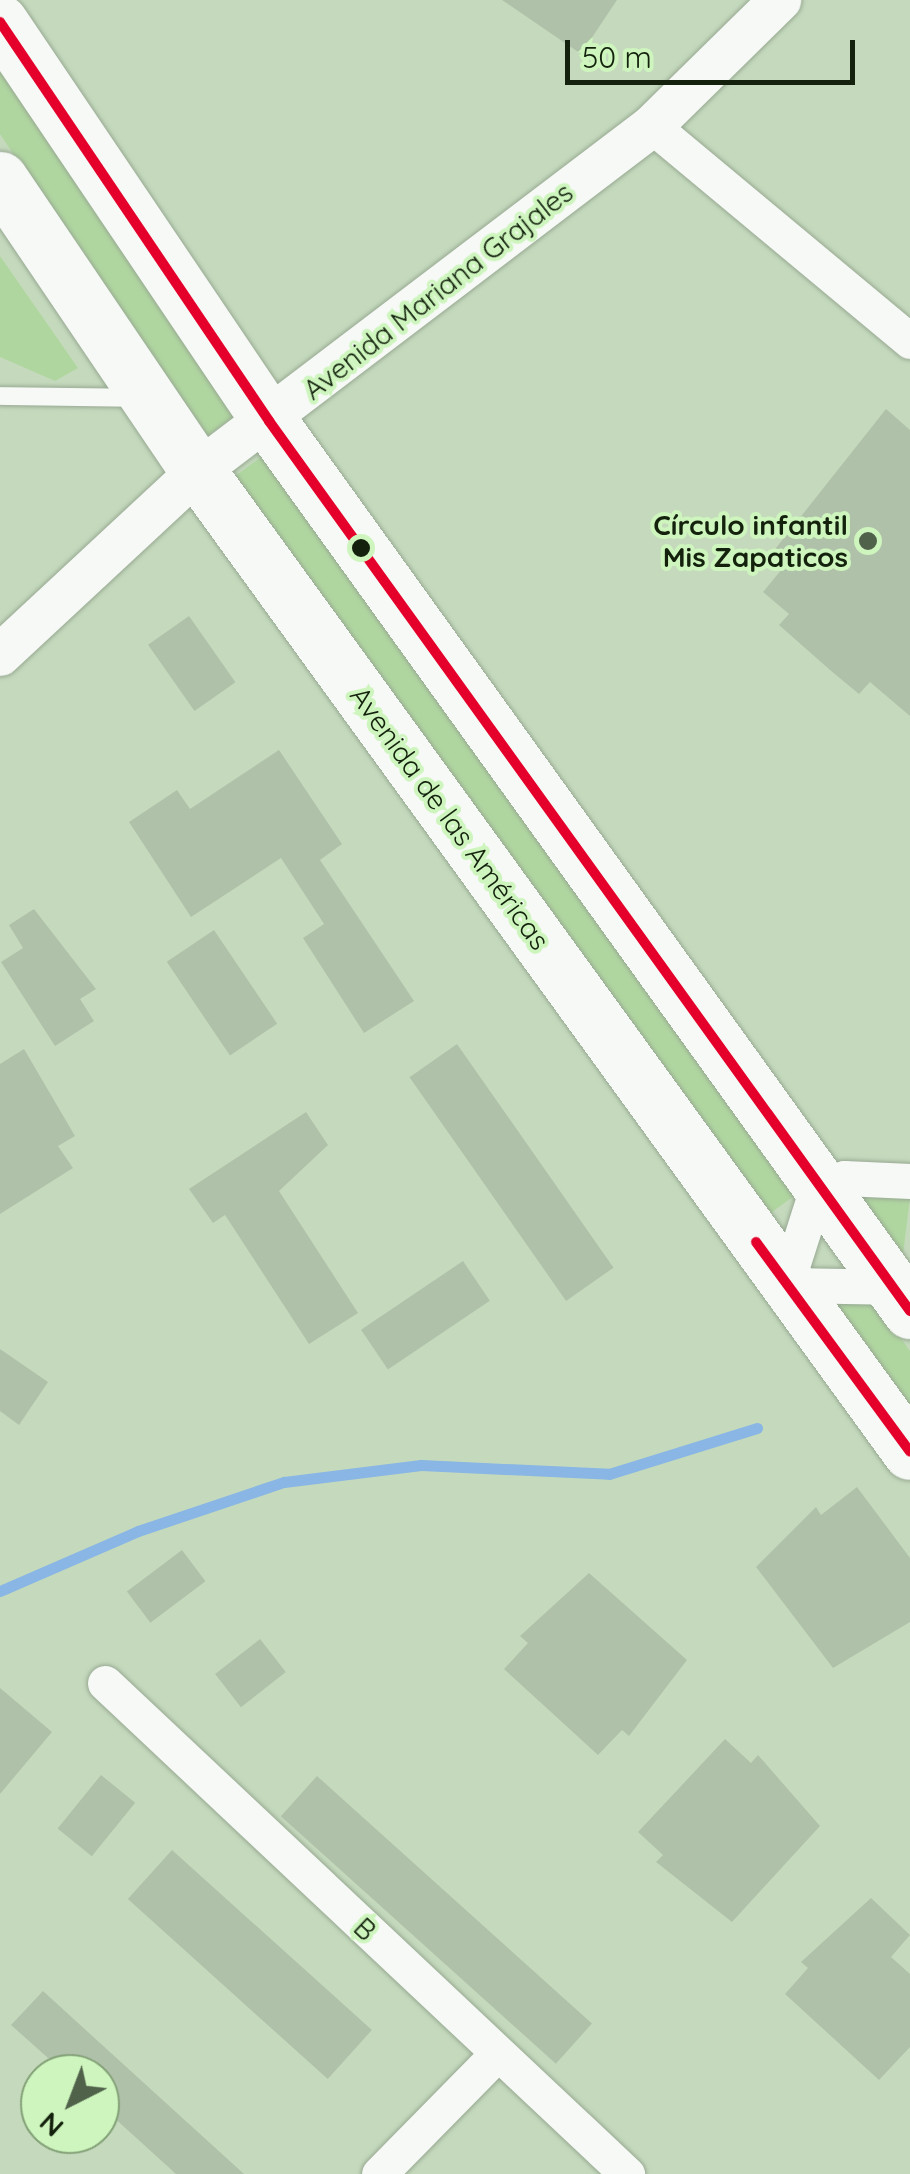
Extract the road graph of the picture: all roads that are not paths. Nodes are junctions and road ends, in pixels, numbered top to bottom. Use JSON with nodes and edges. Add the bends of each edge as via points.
{"nodes":[{"id":1,"x":758,"y":7,"type":"edge"},
{"id":2,"x":0,"y":22,"type":"edge"},
{"id":3,"x":652,"y":126,"type":"junction"},
{"id":4,"x":0,"y":179,"type":"edge"},
{"id":5,"x":910,"y":341,"type":"edge"},
{"id":6,"x":0,"y":396,"type":"edge"},
{"id":7,"x":147,"y":397,"type":"junction"},
{"id":8,"x":269,"y":421,"type":"junction"},
{"id":9,"x":198,"y":470,"type":"junction"},
{"id":10,"x":0,"y":655,"type":"edge"},
{"id":11,"x":910,"y":1181,"type":"edge"},
{"id":12,"x":820,"y":1186,"type":"junction"},
{"id":13,"x":786,"y":1285,"type":"junction"},
{"id":14,"x":905,"y":1293,"type":"edge"},
{"id":15,"x":910,"y":1452,"type":"edge"},
{"id":16,"x":105,"y":1682,"type":"dead end"},
{"id":17,"x":497,"y":2054,"type":"junction"},
{"id":18,"x":380,"y":2174,"type":"edge"},
{"id":19,"x":628,"y":2174,"type":"edge"}],
"edges":[{"from":1,"to":3,"type":"street","name":"Avenida Mariana Grajales"},
{"from":2,"to":8,"type":"main road"},
{"from":3,"to":5,"type":"street"},
{"from":3,"to":8,"type":"street","name":"Avenida Mariana Grajales"},
{"from":4,"to":7,"type":"main road","name":"Avenida de las Américas"},
{"from":6,"to":7,"type":"lane"},
{"from":7,"to":9,"type":"main road","name":"Avenida de las Américas"},
{"from":8,"to":9,"type":"street","name":"Avenida Mariana Grajales"},
{"from":8,"to":12,"type":"main road"},
{"from":9,"to":10,"type":"street","name":"Avenida Mariana Grajales"},
{"from":9,"to":13,"type":"main road","name":"Avenida de las Américas"},
{"from":11,"to":12,"type":"street","via":[[844,1178]]},
{"from":12,"to":13,"type":"street"},
{"from":12,"to":14,"type":"main road"},
{"from":13,"to":14,"type":"street"},
{"from":13,"to":15,"type":"main road","name":"Avenida de las Américas"},
{"from":16,"to":17,"type":"street","name":"B"},
{"from":17,"to":18,"type":"street"},
{"from":17,"to":19,"type":"street","name":"B"}]}
